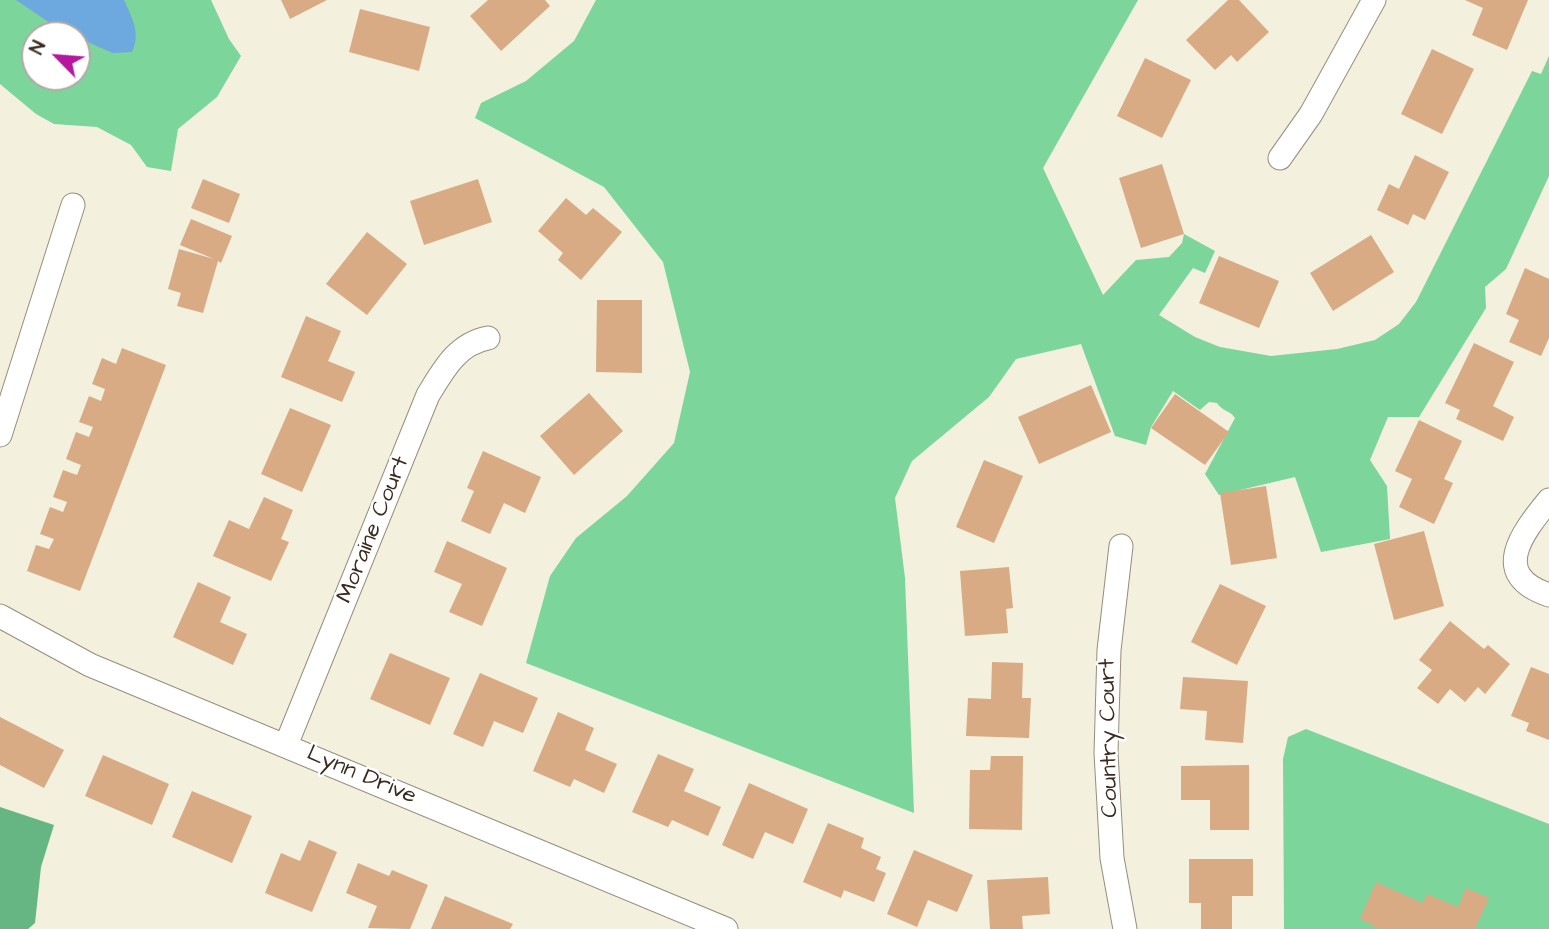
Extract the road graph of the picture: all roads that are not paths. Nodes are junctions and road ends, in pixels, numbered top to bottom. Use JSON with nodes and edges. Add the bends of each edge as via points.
{"nodes":[{"id":1,"x":1374,"y":0,"type":"edge"},
{"id":2,"x":1280,"y":158,"type":"dead end"},
{"id":3,"x":73,"y":205,"type":"dead end"},
{"id":4,"x":488,"y":338,"type":"dead end"},
{"id":5,"x":0,"y":435,"type":"edge"},
{"id":6,"x":1549,"y":500,"type":"edge"},
{"id":7,"x":1121,"y":546,"type":"dead end"},
{"id":8,"x":1549,"y":595,"type":"edge"},
{"id":9,"x":0,"y":615,"type":"edge"},
{"id":10,"x":286,"y":745,"type":"junction"},
{"id":11,"x":726,"y":929,"type":"edge"},
{"id":12,"x":1125,"y":929,"type":"edge"}],
"edges":[{"from":1,"to":2,"type":"street","via":[[1311,114]]},
{"from":3,"to":5,"type":"street"},
{"from":4,"to":10,"type":"street","name":"Moraine Court","via":[[473,341],[458,352],[428,396]]},
{"from":6,"to":8,"type":"street","via":[[1525,529],[1515,562],[1518,575],[1530,588]]},
{"from":7,"to":12,"type":"street","name":"Country Court","via":[[1109,650],[1107,752],[1112,858]]},
{"from":9,"to":10,"type":"street","name":"Lynn Drive","via":[[90,665]]},
{"from":10,"to":11,"type":"street","name":"Lynn Drive"}]}
